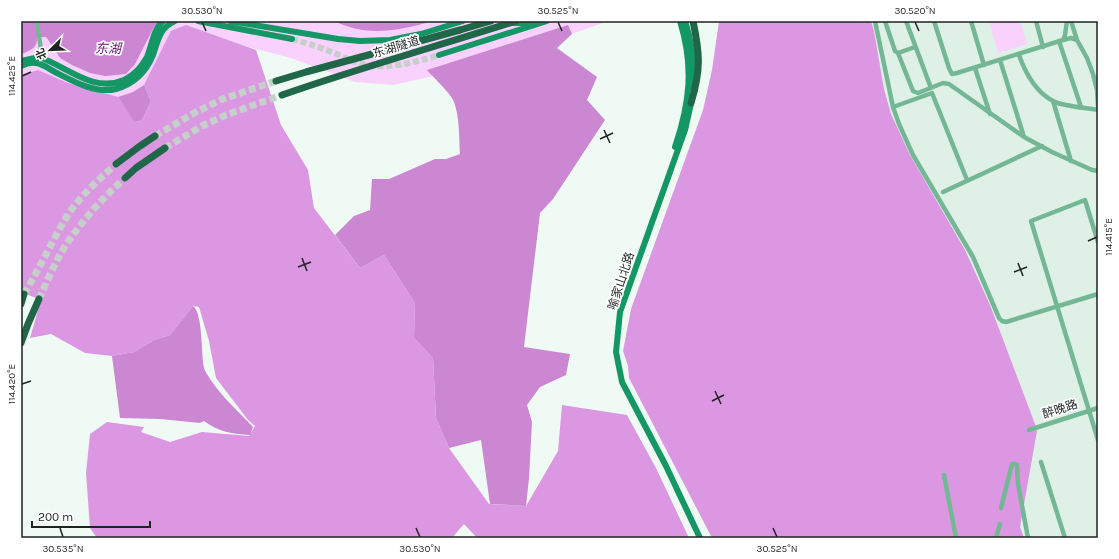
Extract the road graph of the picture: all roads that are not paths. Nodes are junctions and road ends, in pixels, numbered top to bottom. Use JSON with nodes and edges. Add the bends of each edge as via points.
{"nodes":[{"id":1,"x":37,"y":21,"type":"edge"},
{"id":2,"x":163,"y":21,"type":"edge"},
{"id":3,"x":175,"y":21,"type":"edge"},
{"id":4,"x":198,"y":21,"type":"edge"},
{"id":5,"x":230,"y":21,"type":"edge"},
{"id":6,"x":463,"y":21,"type":"edge"},
{"id":7,"x":491,"y":21,"type":"edge"},
{"id":8,"x":547,"y":21,"type":"edge"},
{"id":9,"x":679,"y":21,"type":"edge"},
{"id":10,"x":693,"y":21,"type":"edge"},
{"id":11,"x":875,"y":21,"type":"edge"},
{"id":12,"x":885,"y":21,"type":"edge"},
{"id":13,"x":906,"y":21,"type":"edge"},
{"id":14,"x":934,"y":21,"type":"edge"},
{"id":15,"x":971,"y":21,"type":"edge"},
{"id":16,"x":1036,"y":21,"type":"edge"},
{"id":17,"x":1067,"y":21,"type":"edge"},
{"id":18,"x":1071,"y":21,"type":"edge"},
{"id":19,"x":514,"y":22,"type":"edge"},
{"id":20,"x":539,"y":23,"type":"junction"},
{"id":21,"x":685,"y":25,"type":"edge"},
{"id":22,"x":292,"y":39,"type":"tunnel mouth"},
{"id":23,"x":1077,"y":40,"type":"junction"},
{"id":24,"x":1061,"y":41,"type":"junction"},
{"id":25,"x":1044,"y":46,"type":"junction"},
{"id":26,"x":915,"y":47,"type":"junction"},
{"id":27,"x":898,"y":53,"type":"junction"},
{"id":28,"x":439,"y":55,"type":"tunnel mouth"},
{"id":29,"x":1019,"y":55,"type":"junction"},
{"id":30,"x":42,"y":58,"type":"junction"},
{"id":31,"x":1000,"y":60,"type":"junction"},
{"id":32,"x":21,"y":61,"type":"edge"},
{"id":33,"x":984,"y":65,"type":"junction"},
{"id":34,"x":21,"y":66,"type":"edge"},
{"id":35,"x":976,"y":68,"type":"junction"},
{"id":36,"x":952,"y":74,"type":"junction"},
{"id":37,"x":276,"y":81,"type":"tunnel mouth"},
{"id":38,"x":949,"y":84,"type":"junction"},
{"id":39,"x":931,"y":88,"type":"junction"},
{"id":40,"x":282,"y":95,"type":"tunnel mouth"},
{"id":41,"x":1053,"y":102,"type":"junction"},
{"id":42,"x":691,"y":103,"type":"junction"},
{"id":43,"x":1098,"y":106,"type":"edge"},
{"id":44,"x":893,"y":107,"type":"junction"},
{"id":45,"x":1081,"y":107,"type":"junction"},
{"id":46,"x":1098,"y":110,"type":"edge"},
{"id":47,"x":990,"y":114,"type":"junction"},
{"id":48,"x":155,"y":136,"type":"tunnel mouth"},
{"id":49,"x":1024,"y":137,"type":"junction"},
{"id":50,"x":1042,"y":146,"type":"junction"},
{"id":51,"x":165,"y":148,"type":"tunnel mouth"},
{"id":52,"x":1071,"y":160,"type":"junction"},
{"id":53,"x":116,"y":164,"type":"tunnel mouth"},
{"id":54,"x":1098,"y":171,"type":"edge"},
{"id":55,"x":125,"y":178,"type":"tunnel mouth"},
{"id":56,"x":967,"y":180,"type":"junction"},
{"id":57,"x":943,"y":192,"type":"dead end"},
{"id":58,"x":1098,"y":242,"type":"edge"},
{"id":59,"x":24,"y":294,"type":"dead end"},
{"id":60,"x":1098,"y":294,"type":"edge"},
{"id":61,"x":38,"y":299,"type":"tunnel mouth"},
{"id":62,"x":21,"y":304,"type":"edge"},
{"id":63,"x":1057,"y":306,"type":"junction"},
{"id":64,"x":21,"y":343,"type":"edge"},
{"id":65,"x":1098,"y":408,"type":"edge"},
{"id":66,"x":1089,"y":411,"type":"junction"},
{"id":67,"x":1029,"y":430,"type":"dead end"},
{"id":68,"x":1098,"y":440,"type":"edge"},
{"id":69,"x":1041,"y":462,"type":"dead end"},
{"id":70,"x":944,"y":475,"type":"dead end"},
{"id":71,"x":1000,"y":508,"type":"dead end"},
{"id":72,"x":1000,"y":524,"type":"dead end"},
{"id":73,"x":696,"y":538,"type":"edge"},
{"id":74,"x":700,"y":538,"type":"edge"},
{"id":75,"x":956,"y":538,"type":"edge"},
{"id":76,"x":996,"y":538,"type":"edge"},
{"id":77,"x":1028,"y":538,"type":"edge"},
{"id":78,"x":1065,"y":538,"type":"edge"}],
"edges":[{"from":1,"to":30,"type":"street"},
{"from":2,"to":30,"type":"main road","via":[[158,25],[140,68],[131,77],[117,83],[90,82]]},
{"from":3,"to":34,"type":"main road","via":[[167,24],[161,32],[152,57],[142,74],[120,87],[106,90],[92,88],[42,65],[32,63]]},
{"from":4,"to":22,"type":"main road"},
{"from":5,"to":6,"type":"main road","via":[[360,41],[390,40],[421,34]]},
{"from":7,"to":37,"type":"highway","name":"东湖隧道","bridge":true},
{"from":8,"to":20,"type":"main road"},
{"from":9,"to":21,"type":"main road"},
{"from":10,"to":42,"type":"highway","via":[[699,62]]},
{"from":11,"to":44,"type":"street"},
{"from":12,"to":27,"type":"street","via":[[895,51]]},
{"from":13,"to":26,"type":"street"},
{"from":14,"to":36,"type":"street"},
{"from":15,"to":33,"type":"street"},
{"from":16,"to":25,"type":"street"},
{"from":17,"to":24,"type":"street"},
{"from":18,"to":23,"type":"street"},
{"from":19,"to":20,"type":"main road"},
{"from":19,"to":40,"type":"highway","name":"东湖隧道","via":[[348,72]]},
{"from":20,"to":28,"type":"main road"},
{"from":21,"to":42,"type":"main road","name":"喻家山北路","via":[[692,53]]},
{"from":21,"to":73,"type":"main road","name":"喻家山北路","via":[[689,78],[682,125],[617,312],[612,352],[618,383]]},
{"from":23,"to":24,"type":"street","via":[[1071,38]]},
{"from":23,"to":43,"type":"street","via":[[1093,74]]},
{"from":24,"to":25,"type":"street"},
{"from":24,"to":45,"type":"street"},
{"from":25,"to":29,"type":"street"},
{"from":26,"to":27,"type":"street"},
{"from":26,"to":39,"type":"street"},
{"from":27,"to":39,"type":"street","via":[[913,91],[918,93]]},
{"from":29,"to":31,"type":"street"},
{"from":29,"to":41,"type":"street","via":[[1025,71],[1035,86]]},
{"from":30,"to":32,"type":"main road"},
{"from":31,"to":33,"type":"street"},
{"from":31,"to":49,"type":"street"},
{"from":33,"to":35,"type":"street"},
{"from":35,"to":36,"type":"street"},
{"from":35,"to":47,"type":"street"},
{"from":36,"to":38,"type":"street"},
{"from":38,"to":39,"type":"street","via":[[943,83]]},
{"from":38,"to":47,"type":"street"},
{"from":41,"to":45,"type":"street"},
{"from":41,"to":52,"type":"street"},
{"from":42,"to":74,"type":"main road","name":"喻家山北路","via":[[685,130],[620,312],[616,352],[622,382]]},
{"from":44,"to":56,"type":"street","via":[[932,93]]},
{"from":44,"to":63,"type":"street","via":[[913,155],[973,257],[999,318],[1006,322]]},
{"from":45,"to":46,"type":"street"},
{"from":47,"to":49,"type":"street"},
{"from":48,"to":53,"type":"highway"},
{"from":49,"to":50,"type":"street"},
{"from":50,"to":52,"type":"street"},
{"from":50,"to":56,"type":"street"},
{"from":51,"to":55,"type":"highway"},
{"from":52,"to":54,"type":"street"},
{"from":56,"to":57,"type":"street"},
{"from":58,"to":63,"type":"street","via":[[1085,200],[1031,221]]},
{"from":59,"to":62,"type":"highway"},
{"from":60,"to":63,"type":"street"},
{"from":61,"to":64,"type":"highway"},
{"from":63,"to":66,"type":"street"},
{"from":65,"to":66,"type":"street","name":"醉晚路"},
{"from":66,"to":67,"type":"street","name":"醉晚路"},
{"from":66,"to":68,"type":"street"},
{"from":69,"to":78,"type":"street"},
{"from":70,"to":75,"type":"street"},
{"from":71,"to":77,"type":"street","via":[[1011,466],[1015,464]]},
{"from":72,"to":76,"type":"street"}]}
